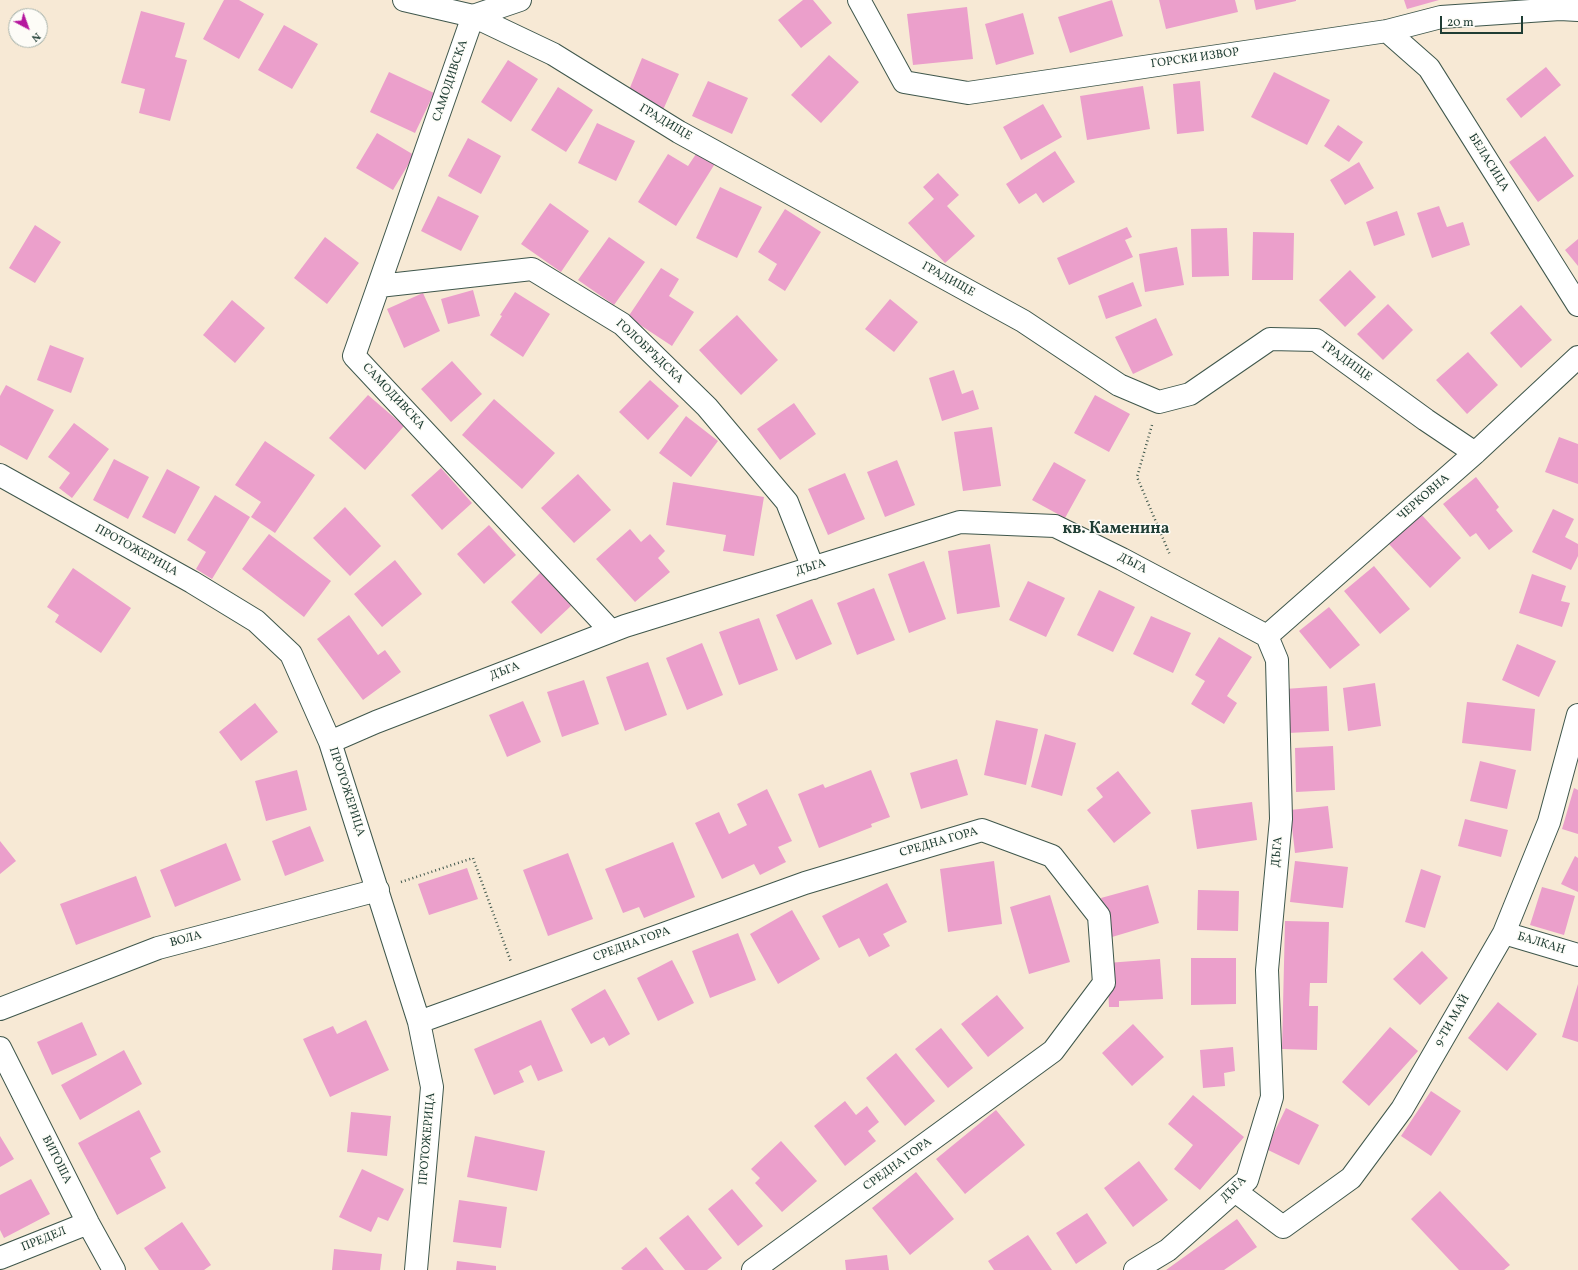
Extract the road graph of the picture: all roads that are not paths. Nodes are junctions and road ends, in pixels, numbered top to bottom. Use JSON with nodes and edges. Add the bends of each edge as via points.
{"nodes":[{"id":1,"x":404,"y":0,"type":"edge"},
{"id":2,"x":520,"y":0,"type":"edge"},
{"id":3,"x":859,"y":0,"type":"edge"},
{"id":4,"x":1578,"y":10,"type":"edge"},
{"id":5,"x":473,"y":16,"type":"junction"},
{"id":6,"x":1387,"y":31,"type":"junction"},
{"id":7,"x":379,"y":286,"type":"junction"},
{"id":8,"x":1578,"y":305,"type":"edge"},
{"id":9,"x":1578,"y":357,"type":"edge"},
{"id":10,"x":1475,"y":453,"type":"junction"},
{"id":11,"x":0,"y":475,"type":"edge"},
{"id":12,"x":813,"y":568,"type":"junction"},
{"id":13,"x":612,"y":631,"type":"junction"},
{"id":14,"x":1267,"y":636,"type":"junction"},
{"id":15,"x":1578,"y":715,"type":"edge"},
{"id":16,"x":330,"y":742,"type":"junction"},
{"id":17,"x":378,"y":890,"type":"junction"},
{"id":18,"x":1504,"y":932,"type":"junction"},
{"id":19,"x":1578,"y":955,"type":"edge"},
{"id":20,"x":0,"y":1009,"type":"edge"},
{"id":21,"x":419,"y":1022,"type":"junction"},
{"id":22,"x":0,"y":1048,"type":"edge"},
{"id":23,"x":1235,"y":1191,"type":"junction"},
{"id":24,"x":88,"y":1223,"type":"junction"},
{"id":25,"x":0,"y":1258,"type":"edge"},
{"id":26,"x":114,"y":1270,"type":"edge"},
{"id":27,"x":416,"y":1270,"type":"edge"},
{"id":28,"x":753,"y":1270,"type":"edge"},
{"id":29,"x":1135,"y":1270,"type":"edge"}],
"edges":[{"from":1,"to":5,"type":"street","name":"ГРАДИЩЕ"},
{"from":2,"to":5,"type":"street"},
{"from":3,"to":6,"type":"street","name":"ГОРСКИ ИЗВОР","via":[[904,82],[968,93]]},
{"from":4,"to":6,"type":"street","name":"ГОРСКИ ИЗВОР","via":[[1441,17]]},
{"from":5,"to":7,"type":"street","name":"САМОДИВСКА"},
{"from":5,"to":10,"type":"street","name":"ГРАДИЩЕ","via":[[553,54],[679,132],[1023,321],[1119,385],[1159,402],[1190,394],[1270,339],[1316,340]]},
{"from":6,"to":8,"type":"street","name":"БЕЛАСИЦА","via":[[1429,68]]},
{"from":7,"to":12,"type":"street","name":"ГОЛОБРЪДСКА","via":[[532,269],[622,324],[707,407],[787,502]]},
{"from":7,"to":13,"type":"street","name":"САМОДИВСКА","via":[[354,356]]},
{"from":9,"to":10,"type":"street","name":"ЧЕРКОВНА"},
{"from":10,"to":14,"type":"street","name":"ЧЕРКОВНА"},
{"from":11,"to":16,"type":"street","name":"ПРОТОЖЕРИЦА","via":[[192,582],[256,621],[291,654]]},
{"from":12,"to":13,"type":"street","name":"ДЪГА"},
{"from":12,"to":14,"type":"street","name":"ДЪГА","via":[[960,522],[1055,526]]},
{"from":13,"to":16,"type":"street","name":"ДЪГА"},
{"from":14,"to":23,"type":"street","name":"ДЪГА","via":[[1277,660],[1281,819],[1268,970],[1272,1097],[1247,1180]]},
{"from":15,"to":18,"type":"street","name":"9-ТИ МАЙ","via":[[1549,822]]},
{"from":16,"to":17,"type":"street","name":"ПРОТОЖЕРИЦА"},
{"from":17,"to":20,"type":"street","name":"ВОЛА","via":[[158,948]]},
{"from":17,"to":21,"type":"street","name":"ПРОТОЖЕРИЦА"},
{"from":18,"to":19,"type":"street","name":"БАЛКАН"},
{"from":18,"to":23,"type":"street","name":"9-ТИ МАЙ","via":[[1402,1108],[1351,1178],[1283,1227]]},
{"from":21,"to":27,"type":"street","name":"ПРОТОЖЕРИЦА","via":[[432,1087]]},
{"from":21,"to":28,"type":"street","name":"СРЕДНА ГОРА","via":[[805,883],[982,830],[1052,856],[1099,916],[1104,983],[1053,1051]]},
{"from":22,"to":24,"type":"street","name":"ВИТОША"},
{"from":23,"to":29,"type":"street","name":"ДЪГА","via":[[1168,1250]]},
{"from":24,"to":25,"type":"street","name":"ПРЕДЕЛ"},
{"from":24,"to":26,"type":"street","name":"ВИТОША"}]}
